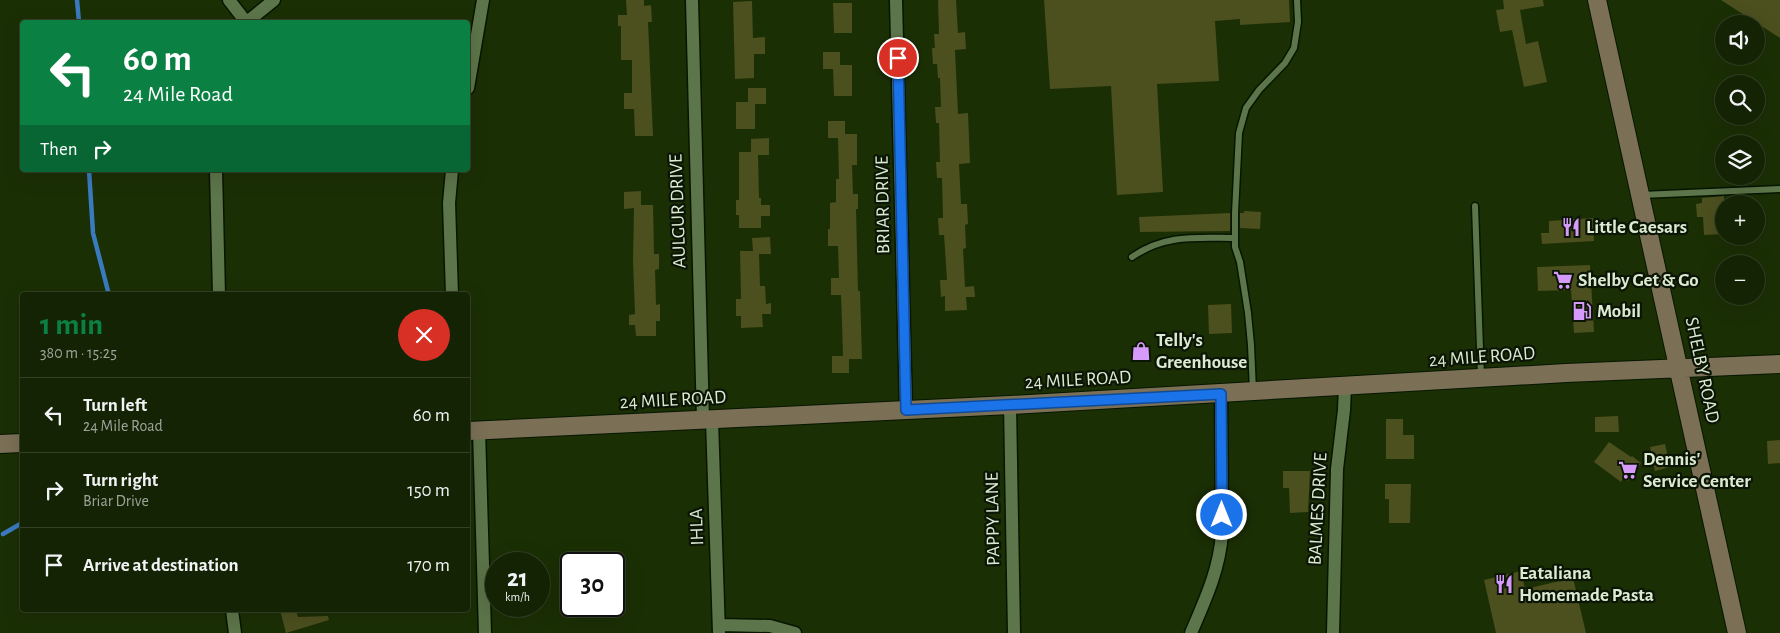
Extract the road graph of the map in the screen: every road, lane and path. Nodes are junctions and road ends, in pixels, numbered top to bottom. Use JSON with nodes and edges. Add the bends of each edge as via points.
{"nodes":[{"id":1,"x":229,"y":0,"type":"edge"},
{"id":2,"x":274,"y":0,"type":"edge"},
{"id":3,"x":482,"y":0,"type":"edge"},
{"id":4,"x":692,"y":0,"type":"edge"},
{"id":5,"x":896,"y":0,"type":"edge"},
{"id":6,"x":1297,"y":0,"type":"edge"},
{"id":7,"x":1598,"y":0,"type":"edge"},
{"id":8,"x":244,"y":20,"type":"edge"},
{"id":9,"x":249,"y":20,"type":"edge"},
{"id":10,"x":470,"y":75,"type":"edge"},
{"id":11,"x":216,"y":172,"type":"edge"},
{"id":12,"x":452,"y":172,"type":"edge"},
{"id":13,"x":1780,"y":189,"type":"edge"},
{"id":14,"x":1640,"y":195,"type":"junction"},
{"id":15,"x":1475,"y":206,"type":"dead end"},
{"id":16,"x":1235,"y":238,"type":"junction"},
{"id":17,"x":1132,"y":257,"type":"dead end"},
{"id":18,"x":220,"y":292,"type":"edge"},
{"id":19,"x":452,"y":292,"type":"edge"},
{"id":20,"x":1780,"y":364,"type":"edge"},
{"id":21,"x":1680,"y":369,"type":"junction"},
{"id":22,"x":1482,"y":378,"type":"junction"},
{"id":23,"x":1345,"y":386,"type":"junction"},
{"id":24,"x":1253,"y":391,"type":"junction"},
{"id":25,"x":1221,"y":394,"type":"junction"},
{"id":26,"x":1010,"y":405,"type":"junction"},
{"id":27,"x":906,"y":410,"type":"junction"},
{"id":28,"x":708,"y":420,"type":"junction"},
{"id":29,"x":473,"y":430,"type":"edge"},
{"id":30,"x":0,"y":444,"type":"edge"},
{"id":31,"x":20,"y":444,"type":"edge"},
{"id":32,"x":232,"y":612,"type":"edge"},
{"id":33,"x":719,"y":629,"type":"edge"},
{"id":34,"x":235,"y":633,"type":"edge"},
{"id":35,"x":485,"y":633,"type":"edge"},
{"id":36,"x":795,"y":633,"type":"edge"},
{"id":37,"x":1014,"y":633,"type":"edge"},
{"id":38,"x":1191,"y":633,"type":"edge"},
{"id":39,"x":1333,"y":633,"type":"edge"},
{"id":40,"x":1738,"y":633,"type":"edge"}],
"edges":[{"from":1,"to":8,"type":"street"},
{"from":2,"to":9,"type":"street"},
{"from":3,"to":10,"type":"street"},
{"from":4,"to":28,"type":"street","name":"AULGUR DRIVE"},
{"from":5,"to":27,"type":"street","name":"BRIAR DRIVE"},
{"from":6,"to":16,"type":"lane","via":[[1294,48],[1246,108],[1239,133]]},
{"from":7,"to":14,"type":"street","name":"SHELBY ROAD"},
{"from":11,"to":18,"type":"street"},
{"from":12,"to":19,"type":"street","via":[[449,203]]},
{"from":13,"to":14,"type":"lane"},
{"from":14,"to":21,"type":"street","name":"SHELBY ROAD"},
{"from":15,"to":22,"type":"lane"},
{"from":16,"to":17,"type":"lane","via":[[1165,240]]},
{"from":16,"to":24,"type":"lane","via":[[1248,313]]},
{"from":20,"to":21,"type":"street","name":"24 MILE ROAD"},
{"from":21,"to":22,"type":"street","name":"24 MILE ROAD"},
{"from":21,"to":40,"type":"street","name":"SHELBY ROAD"},
{"from":22,"to":23,"type":"street","name":"24 MILE ROAD"},
{"from":23,"to":24,"type":"street","name":"24 MILE ROAD"},
{"from":23,"to":39,"type":"street","name":"BALMES DRIVE","via":[[1337,469]]},
{"from":24,"to":25,"type":"street","name":"24 MILE ROAD"},
{"from":25,"to":26,"type":"street","name":"24 MILE ROAD"},
{"from":25,"to":38,"type":"street","via":[[1220,552],[1215,575]]},
{"from":26,"to":27,"type":"street","name":"24 MILE ROAD"},
{"from":26,"to":37,"type":"street","name":"PAPPY LANE"},
{"from":27,"to":28,"type":"street","name":"24 MILE ROAD"},
{"from":28,"to":29,"type":"street","name":"24 MILE ROAD"},
{"from":28,"to":33,"type":"street","name":"IHLA"},
{"from":29,"to":35,"type":"street"},
{"from":30,"to":31,"type":"street"},
{"from":32,"to":34,"type":"street"},
{"from":33,"to":36,"type":"street","via":[[770,626]]}]}
